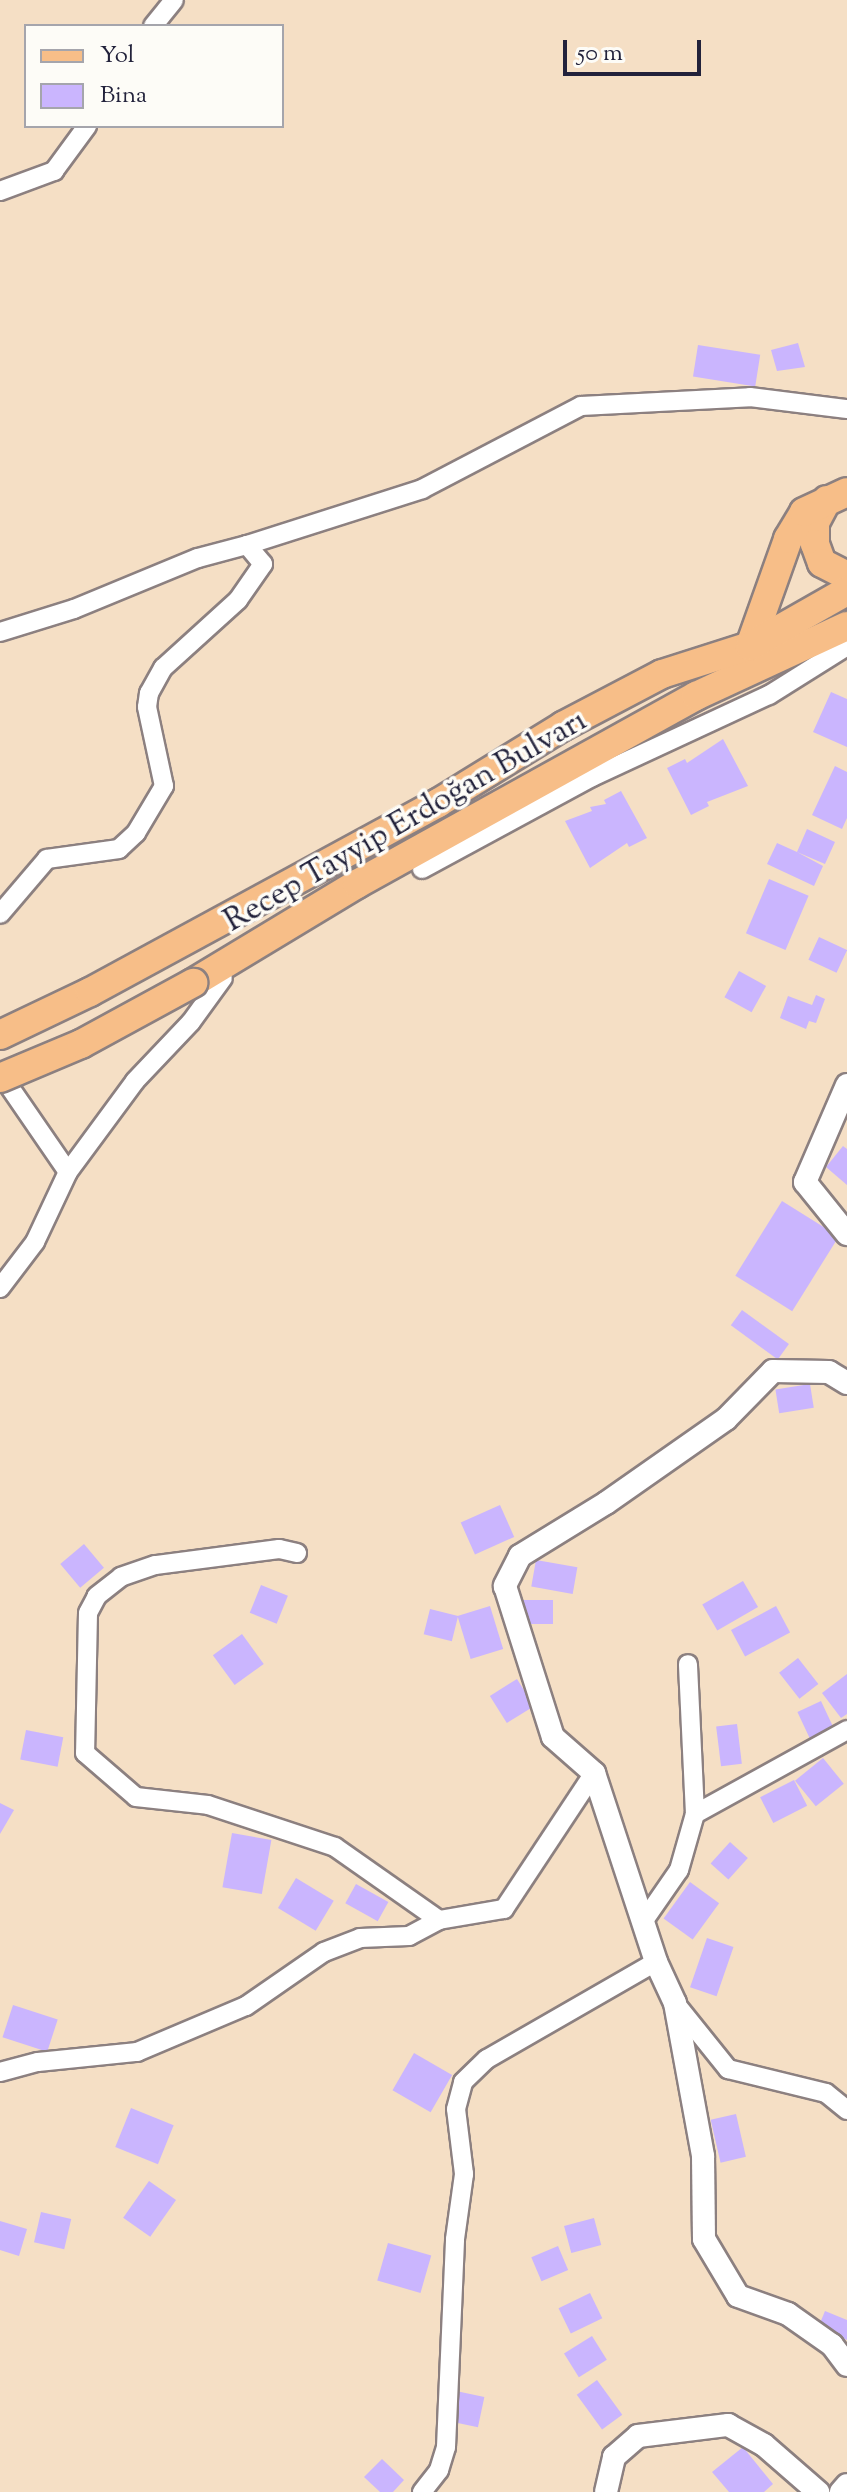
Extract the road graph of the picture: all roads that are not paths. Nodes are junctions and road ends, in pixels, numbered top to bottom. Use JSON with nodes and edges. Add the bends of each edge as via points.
{"nodes":[{"id":1,"x":174,"y":0,"type":"edge"},
{"id":2,"x":155,"y":24,"type":"edge"},
{"id":3,"x":86,"y":128,"type":"edge"},
{"id":4,"x":0,"y":191,"type":"edge"},
{"id":5,"x":847,"y":409,"type":"edge"},
{"id":6,"x":837,"y":496,"type":"edge"},
{"id":7,"x":247,"y":545,"type":"junction"},
{"id":8,"x":847,"y":576,"type":"edge"},
{"id":9,"x":847,"y":591,"type":"edge"},
{"id":10,"x":847,"y":626,"type":"edge"},
{"id":11,"x":0,"y":632,"type":"edge"},
{"id":12,"x":750,"y":646,"type":"junction"},
{"id":13,"x":847,"y":646,"type":"edge"},
{"id":14,"x":422,"y":869,"type":"dead end"},
{"id":15,"x":0,"y":914,"type":"edge"},
{"id":16,"x":223,"y":978,"type":"dead end"},
{"id":17,"x":0,"y":1035,"type":"edge"},
{"id":18,"x":0,"y":1075,"type":"edge"},
{"id":19,"x":847,"y":1085,"type":"edge"},
{"id":20,"x":68,"y":1172,"type":"junction"},
{"id":21,"x":847,"y":1234,"type":"edge"},
{"id":22,"x":0,"y":1288,"type":"edge"},
{"id":23,"x":847,"y":1383,"type":"edge"},
{"id":24,"x":297,"y":1553,"type":"dead end"},
{"id":25,"x":688,"y":1664,"type":"dead end"},
{"id":26,"x":847,"y":1730,"type":"edge"},
{"id":27,"x":594,"y":1773,"type":"junction"},
{"id":28,"x":695,"y":1814,"type":"junction"},
{"id":29,"x":439,"y":1920,"type":"junction"},
{"id":30,"x":643,"y":1922,"type":"junction"},
{"id":31,"x":656,"y":1962,"type":"junction"},
{"id":32,"x":675,"y":2003,"type":"junction"},
{"id":33,"x":0,"y":2072,"type":"edge"},
{"id":34,"x":847,"y":2110,"type":"edge"},
{"id":35,"x":847,"y":2365,"type":"edge"},
{"id":36,"x":847,"y":2485,"type":"edge"},
{"id":37,"x":422,"y":2492,"type":"edge"},
{"id":38,"x":606,"y":2492,"type":"edge"},
{"id":39,"x":818,"y":2492,"type":"edge"},
{"id":40,"x":841,"y":2492,"type":"edge"}],
"edges":[{"from":1,"to":2,"type":"street"},
{"from":3,"to":4,"type":"street","via":[[54,171]]},
{"from":5,"to":7,"type":"street","via":[[750,397],[581,406],[422,489]]},
{"from":6,"to":8,"type":"main road","via":[[815,523],[815,544],[822,563]]},
{"from":6,"to":12,"type":"main road","via":[[804,512],[788,539]]},
{"from":7,"to":11,"type":"street","via":[[198,558],[74,609]]},
{"from":7,"to":15,"type":"street","via":[[263,564],[238,600],[163,668],[149,693],[147,707],[164,786],[136,833],[119,849],[47,859]]},
{"from":9,"to":12,"type":"main road","name":"Recep Tayyip Erdoğan Bulvarı"},
{"from":10,"to":18,"type":"main road","name":"Recep Tayyip Erdoğan Bulvarı","bridge":true,"via":[[696,696],[81,1044]]},
{"from":12,"to":17,"type":"main road","name":"Recep Tayyip Erdoğan Bulvarı","via":[[662,674],[563,726],[438,803]]},
{"from":13,"to":14,"type":"street","via":[[769,695],[592,777]]},
{"from":16,"to":20,"type":"street","via":[[191,1022],[135,1081]]},
{"from":18,"to":20,"type":"street"},
{"from":19,"to":21,"type":"street","via":[[805,1182]]},
{"from":20,"to":22,"type":"street","via":[[35,1242]]},
{"from":23,"to":27,"type":"street","via":[[829,1372],[773,1371],[726,1419],[520,1556],[505,1586],[553,1737]]},
{"from":24,"to":29,"type":"street","via":[[279,1549],[155,1565],[121,1577],[97,1596],[88,1613],[85,1753],[136,1797],[208,1805],[335,1847]]},
{"from":25,"to":28,"type":"street"},
{"from":26,"to":28,"type":"street"},
{"from":27,"to":29,"type":"street","via":[[504,1909]]},
{"from":27,"to":30,"type":"street"},
{"from":28,"to":30,"type":"street","via":[[679,1870]]},
{"from":29,"to":33,"type":"street","via":[[409,1936],[360,1938],[324,1952],[246,2006],[137,2052],[38,2062]]},
{"from":30,"to":31,"type":"street"},
{"from":31,"to":32,"type":"street"},
{"from":31,"to":37,"type":"street","via":[[487,2059],[463,2082],[456,2109],[464,2174],[455,2239],[446,2447],[439,2470]]},
{"from":32,"to":34,"type":"street","via":[[728,2069],[826,2093]]},
{"from":32,"to":35,"type":"street","via":[[703,2156],[704,2239],[738,2296],[788,2314],[832,2345]]},
{"from":36,"to":40,"type":"street"},
{"from":38,"to":39,"type":"street","via":[[614,2457],[638,2436],[728,2425],[764,2445]]}]}
